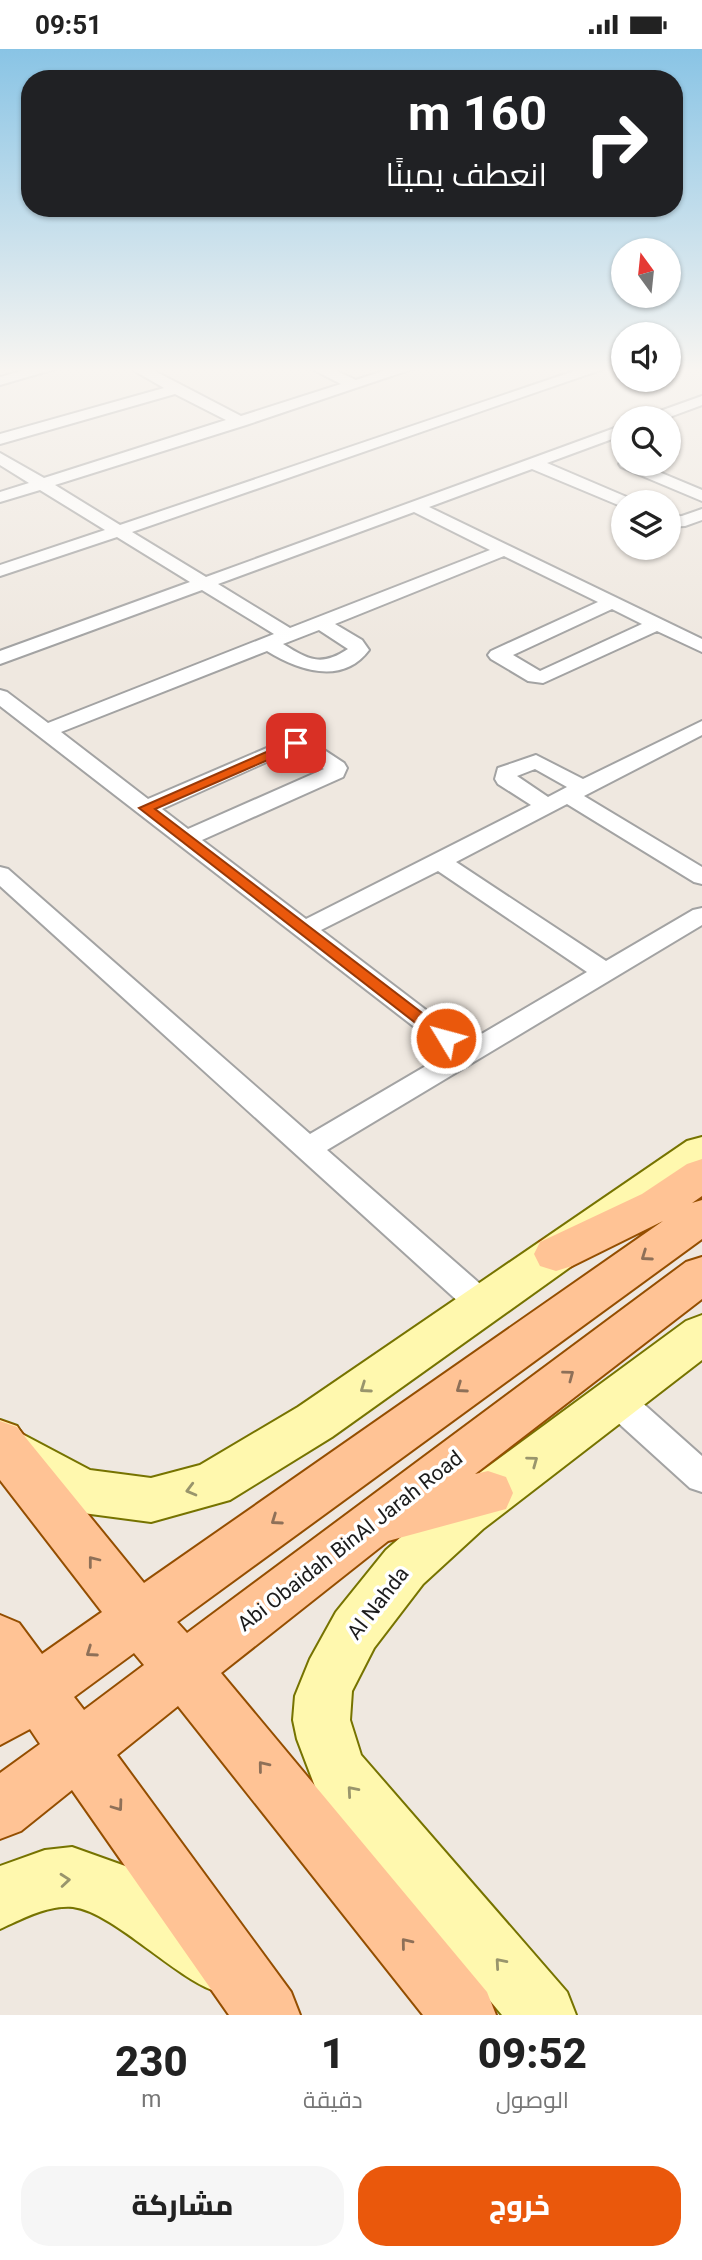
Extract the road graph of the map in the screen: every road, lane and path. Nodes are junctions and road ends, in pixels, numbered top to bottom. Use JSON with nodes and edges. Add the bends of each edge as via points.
{"nodes":[{"id":1,"x":0,"y":459,"type":"edge"},
{"id":2,"x":122,"y":459,"type":"edge"},
{"id":3,"x":331,"y":459,"type":"edge"},
{"id":4,"x":545,"y":459,"type":"edge"},
{"id":5,"x":533,"y":463,"type":"junction"},
{"id":6,"x":656,"y":476,"type":"edge"},
{"id":7,"x":41,"y":484,"type":"junction"},
{"id":8,"x":702,"y":496,"type":"edge"},
{"id":9,"x":0,"y":497,"type":"edge"},
{"id":10,"x":611,"y":497,"type":"edge"},
{"id":11,"x":415,"y":506,"type":"junction"},
{"id":12,"x":702,"y":514,"type":"edge"},
{"id":13,"x":681,"y":521,"type":"edge"},
{"id":14,"x":118,"y":531,"type":"junction"},
{"id":15,"x":505,"y":550,"type":"junction"},
{"id":16,"x":0,"y":571,"type":"edge"},
{"id":17,"x":204,"y":584,"type":"junction"},
{"id":18,"x":613,"y":602,"type":"junction"},
{"id":19,"x":320,"y":623,"type":"junction"},
{"id":20,"x":657,"y":624,"type":"junction"},
{"id":21,"x":288,"y":635,"type":"junction"},
{"id":22,"x":268,"y":643,"type":"junction"},
{"id":23,"x":702,"y":646,"type":"edge"},
{"id":24,"x":0,"y":659,"type":"edge"},
{"id":25,"x":0,"y":696,"type":"edge"},
{"id":26,"x":702,"y":727,"type":"edge"},
{"id":27,"x":46,"y":731,"type":"junction"},
{"id":28,"x":681,"y":738,"type":"junction"},
{"id":29,"x":702,"y":749,"type":"edge"},
{"id":30,"x":576,"y":792,"type":"junction"},
{"id":31,"x":548,"y":807,"type":"junction"},
{"id":32,"x":146,"y":808,"type":"junction"},
{"id":33,"x":186,"y":839,"type":"junction"},
{"id":34,"x":439,"y":861,"type":"junction"},
{"id":35,"x":0,"y":874,"type":"edge"},
{"id":36,"x":702,"y":877,"type":"edge"},
{"id":37,"x":702,"y":915,"type":"edge"},
{"id":38,"x":303,"y":930,"type":"junction"},
{"id":39,"x":605,"y":972,"type":"junction"},
{"id":40,"x":466,"y":1054,"type":"junction"},
{"id":41,"x":307,"y":1148,"type":"junction"},
{"id":42,"x":702,"y":1153,"type":"edge"},
{"id":43,"x":702,"y":1175,"type":"edge"},
{"id":44,"x":702,"y":1216,"type":"edge"},
{"id":45,"x":556,"y":1254,"type":"junction"},
{"id":46,"x":702,"y":1274,"type":"edge"},
{"id":47,"x":483,"y":1305,"type":"junction"},
{"id":48,"x":702,"y":1335,"type":"edge"},
{"id":49,"x":616,"y":1400,"type":"junction"},
{"id":50,"x":2,"y":1444,"type":"edge"},
{"id":51,"x":702,"y":1477,"type":"edge"},
{"id":52,"x":488,"y":1493,"type":"junction"},
{"id":53,"x":371,"y":1524,"type":"junction"},
{"id":54,"x":139,"y":1618,"type":"junction"},
{"id":55,"x":0,"y":1641,"type":"edge"},
{"id":56,"x":184,"y":1670,"type":"junction"},
{"id":57,"x":17,"y":1704,"type":"edge"},
{"id":58,"x":79,"y":1750,"type":"junction"},
{"id":59,"x":0,"y":1810,"type":"edge"},
{"id":60,"x":0,"y":1898,"type":"edge"},
{"id":61,"x":256,"y":1998,"type":"edge"},
{"id":62,"x":464,"y":2015,"type":"edge"},
{"id":63,"x":544,"y":2015,"type":"edge"}],
"edges":[{"from":1,"to":7,"type":"street"},
{"from":2,"to":7,"type":"street"},
{"from":3,"to":14,"type":"street"},
{"from":4,"to":5,"type":"street"},
{"from":5,"to":10,"type":"street"},
{"from":5,"to":11,"type":"street"},
{"from":6,"to":8,"type":"street"},
{"from":7,"to":9,"type":"street"},
{"from":7,"to":14,"type":"street"},
{"from":11,"to":15,"type":"street"},
{"from":11,"to":17,"type":"street"},
{"from":12,"to":13,"type":"street"},
{"from":14,"to":16,"type":"street"},
{"from":14,"to":17,"type":"street"},
{"from":15,"to":18,"type":"street"},
{"from":15,"to":19,"type":"street"},
{"from":17,"to":21,"type":"street"},
{"from":17,"to":24,"type":"street"},
{"from":18,"to":20,"type":"street"},
{"from":18,"to":20,"type":"street","via":[[498,655],[535,677],[543,677]]},
{"from":19,"to":21,"type":"street"},
{"from":19,"to":22,"type":"street","via":[[359,650],[313,668]]},
{"from":20,"to":23,"type":"street"},
{"from":21,"to":22,"type":"street"},
{"from":22,"to":27,"type":"street"},
{"from":25,"to":27,"type":"street"},
{"from":26,"to":28,"type":"street"},
{"from":27,"to":32,"type":"street"},
{"from":28,"to":29,"type":"street"},
{"from":28,"to":30,"type":"street"},
{"from":30,"to":31,"type":"street"},
{"from":30,"to":31,"type":"street","via":[[536,761],[506,773],[506,779]]},
{"from":30,"to":36,"type":"street"},
{"from":31,"to":34,"type":"street"},
{"from":32,"to":33,"type":"street"},
{"from":32,"to":33,"type":"street","via":[[290,744],[302,744],[336,768]]},
{"from":33,"to":38,"type":"street"},
{"from":34,"to":38,"type":"street"},
{"from":34,"to":39,"type":"street"},
{"from":35,"to":41,"type":"street"},
{"from":37,"to":39,"type":"street"},
{"from":38,"to":40,"type":"street"},
{"from":39,"to":40,"type":"street"},
{"from":40,"to":41,"type":"street"},
{"from":41,"to":47,"type":"street"},
{"from":42,"to":45,"type":"main road"},
{"from":43,"to":45,"type":"main road","via":[[657,1205]]},
{"from":44,"to":54,"type":"main road","one_way":true},
{"from":45,"to":47,"type":"main road"},
{"from":53,"to":46,"type":"main road","name":"Abi Obaidah BinAl Jarah Road","one_way":true},
{"from":47,"to":50,"type":"main road","one_way":true,"via":[[314,1422],[212,1484],[151,1500],[83,1490]]},
{"from":48,"to":49,"type":"main road","name":"Al Nahda"},
{"from":49,"to":51,"type":"street"},
{"from":52,"to":49,"type":"main road","name":"Al Nahda","one_way":true},
{"from":54,"to":50,"type":"main road","one_way":true},
{"from":52,"to":53,"type":"main road"},
{"from":63,"to":52,"type":"main road","name":"Al Nahda","one_way":true,"via":[[340,1776],[328,1751],[322,1721],[322,1699],[351,1633],[404,1568]]},
{"from":53,"to":56,"type":"main road","name":"Abi Obaidah BinAl Jarah Road"},
{"from":54,"to":56,"type":"main road"},
{"from":54,"to":57,"type":"main road","one_way":true},
{"from":55,"to":57,"type":"main road"},
{"from":56,"to":58,"type":"main road","name":"Abi Obaidah BinAl Jarah Road"},
{"from":62,"to":56,"type":"main road","one_way":true},
{"from":57,"to":58,"type":"main road"},
{"from":58,"to":59,"type":"main road","name":"Abi Obaidah BinAl Jarah Road"},
{"from":58,"to":61,"type":"main road","one_way":true},
{"from":60,"to":61,"type":"main road","one_way":true,"via":[[18,1888],[72,1877],[104,1888]]}]}
